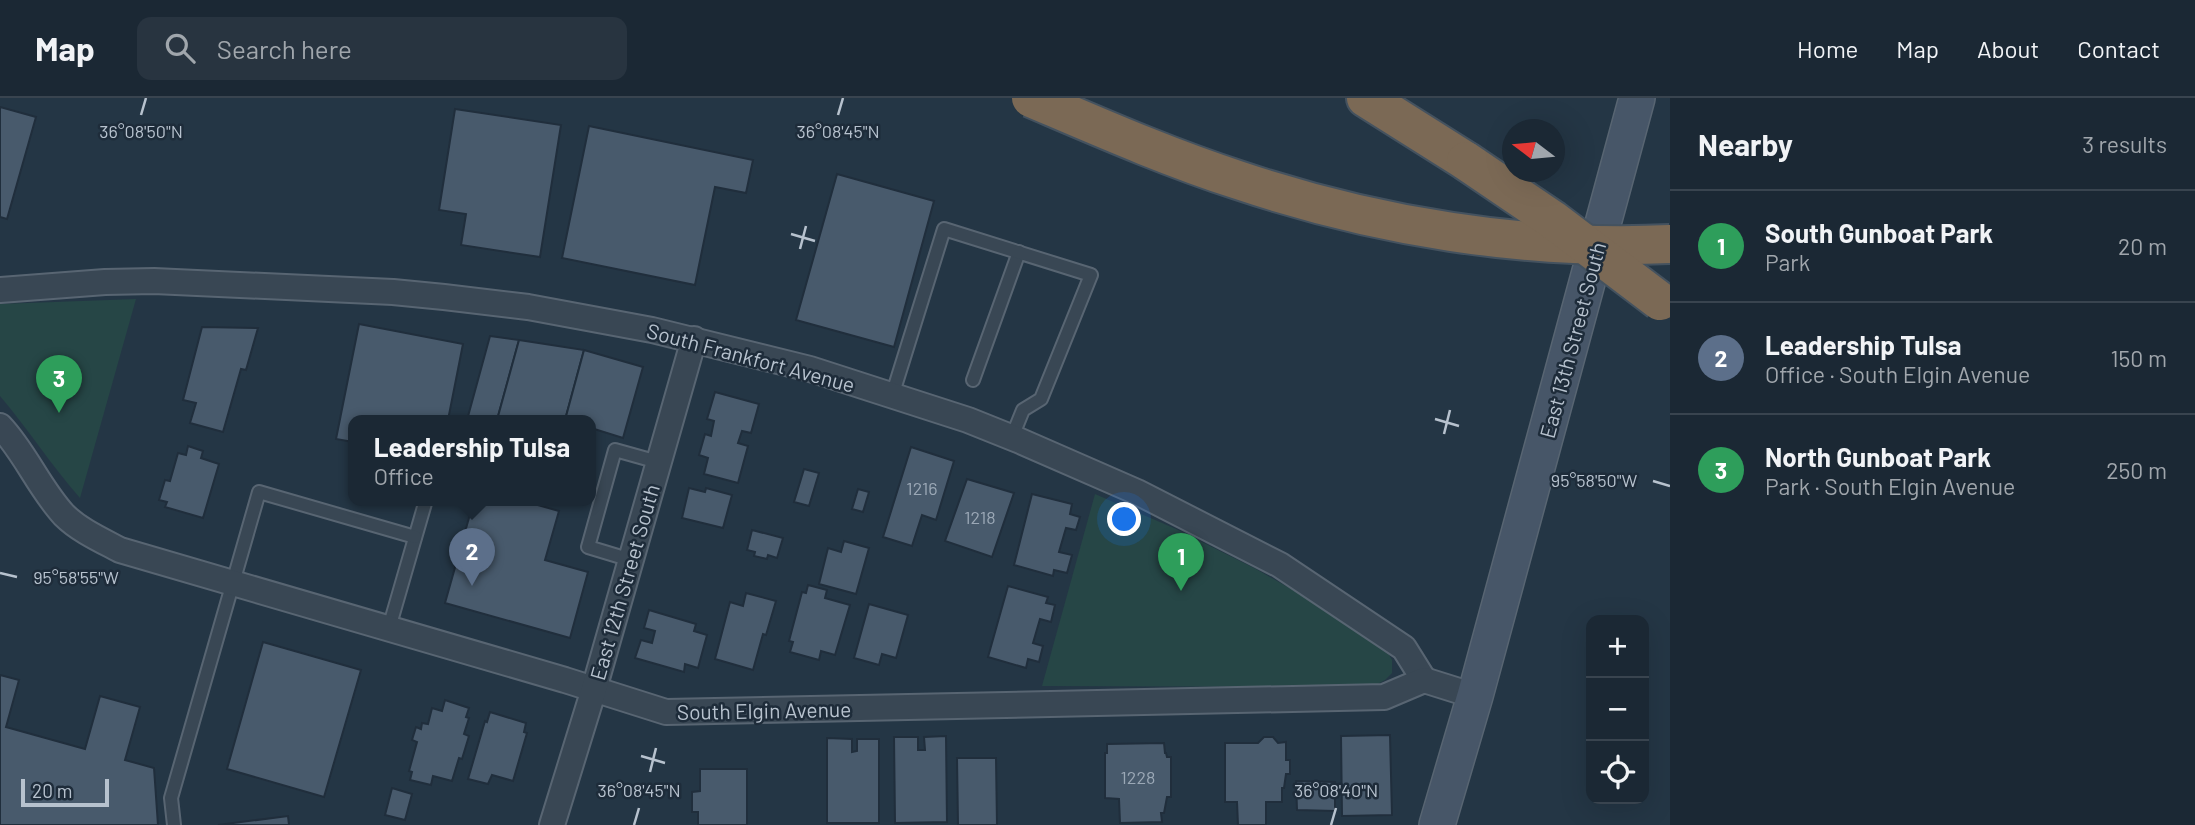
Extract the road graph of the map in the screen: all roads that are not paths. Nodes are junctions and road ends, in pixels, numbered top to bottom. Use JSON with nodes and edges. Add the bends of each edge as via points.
{"nodes":[{"id":1,"x":1031,"y":98,"type":"edge"},
{"id":2,"x":1366,"y":98,"type":"edge"},
{"id":3,"x":1637,"y":98,"type":"edge"},
{"id":4,"x":1670,"y":244,"type":"edge"},
{"id":5,"x":1019,"y":252,"type":"junction"},
{"id":6,"x":0,"y":290,"type":"edge"},
{"id":7,"x":1665,"y":305,"type":"edge"},
{"id":8,"x":694,"y":339,"type":"junction"},
{"id":9,"x":973,"y":380,"type":"dead end"},
{"id":10,"x":892,"y":396,"type":"junction"},
{"id":11,"x":0,"y":426,"type":"edge"},
{"id":12,"x":1012,"y":437,"type":"junction"},
{"id":13,"x":659,"y":462,"type":"junction"},
{"id":14,"x":424,"y":506,"type":"edge"},
{"id":15,"x":415,"y":537,"type":"junction"},
{"id":16,"x":631,"y":559,"type":"junction"},
{"id":17,"x":233,"y":582,"type":"junction"},
{"id":18,"x":389,"y":628,"type":"junction"},
{"id":19,"x":1424,"y":680,"type":"junction"},
{"id":20,"x":594,"y":689,"type":"junction"},
{"id":21,"x":1475,"y":696,"type":"junction"},
{"id":22,"x":174,"y":825,"type":"edge"},
{"id":23,"x":552,"y":825,"type":"edge"},
{"id":24,"x":1437,"y":825,"type":"edge"}],
"edges":[{"from":1,"to":4,"type":"highway","bridge":true,"via":[[1238,181],[1369,216],[1515,239]]},
{"from":2,"to":7,"type":"highway","bridge":true,"via":[[1553,220]]},
{"from":3,"to":21,"type":"street","name":"East 13th Street South"},
{"from":5,"to":9,"type":"lane"},
{"from":5,"to":10,"type":"lane","via":[[944,229]]},
{"from":5,"to":12,"type":"lane","via":[[1091,275],[1041,399],[1023,410]]},
{"from":6,"to":8,"type":"street","name":"South Frankfort Avenue","via":[[154,281],[393,292],[528,307]]},
{"from":8,"to":10,"type":"street","name":"South Frankfort Avenue"},
{"from":8,"to":13,"type":"street","name":"East 12th Street South"},
{"from":10,"to":12,"type":"street","name":"South Frankfort Avenue"},
{"from":11,"to":17,"type":"street","name":"South Elgin Avenue","via":[[65,516],[84,530],[120,550]]},
{"from":12,"to":19,"type":"street","name":"South Frankfort Avenue","via":[[1138,492],[1280,565],[1405,648]]},
{"from":13,"to":16,"type":"street","name":"East 12th Street South"},
{"from":13,"to":16,"type":"lane","via":[[615,450],[588,547]]},
{"from":14,"to":15,"type":"lane"},
{"from":15,"to":17,"type":"lane","via":[[259,492]]},
{"from":15,"to":18,"type":"lane"},
{"from":16,"to":20,"type":"street","name":"East 12th Street South"},
{"from":17,"to":18,"type":"street","name":"South Elgin Avenue"},
{"from":17,"to":22,"type":"lane","via":[[171,799]]},
{"from":18,"to":20,"type":"street","name":"South Elgin Avenue"},
{"from":19,"to":20,"type":"street","name":"South Elgin Avenue","via":[[1384,697],[666,712]]},
{"from":19,"to":21,"type":"street"},
{"from":20,"to":23,"type":"street","name":"East 12th Street South"},
{"from":21,"to":24,"type":"street","name":"East 13th Street South"}]}
